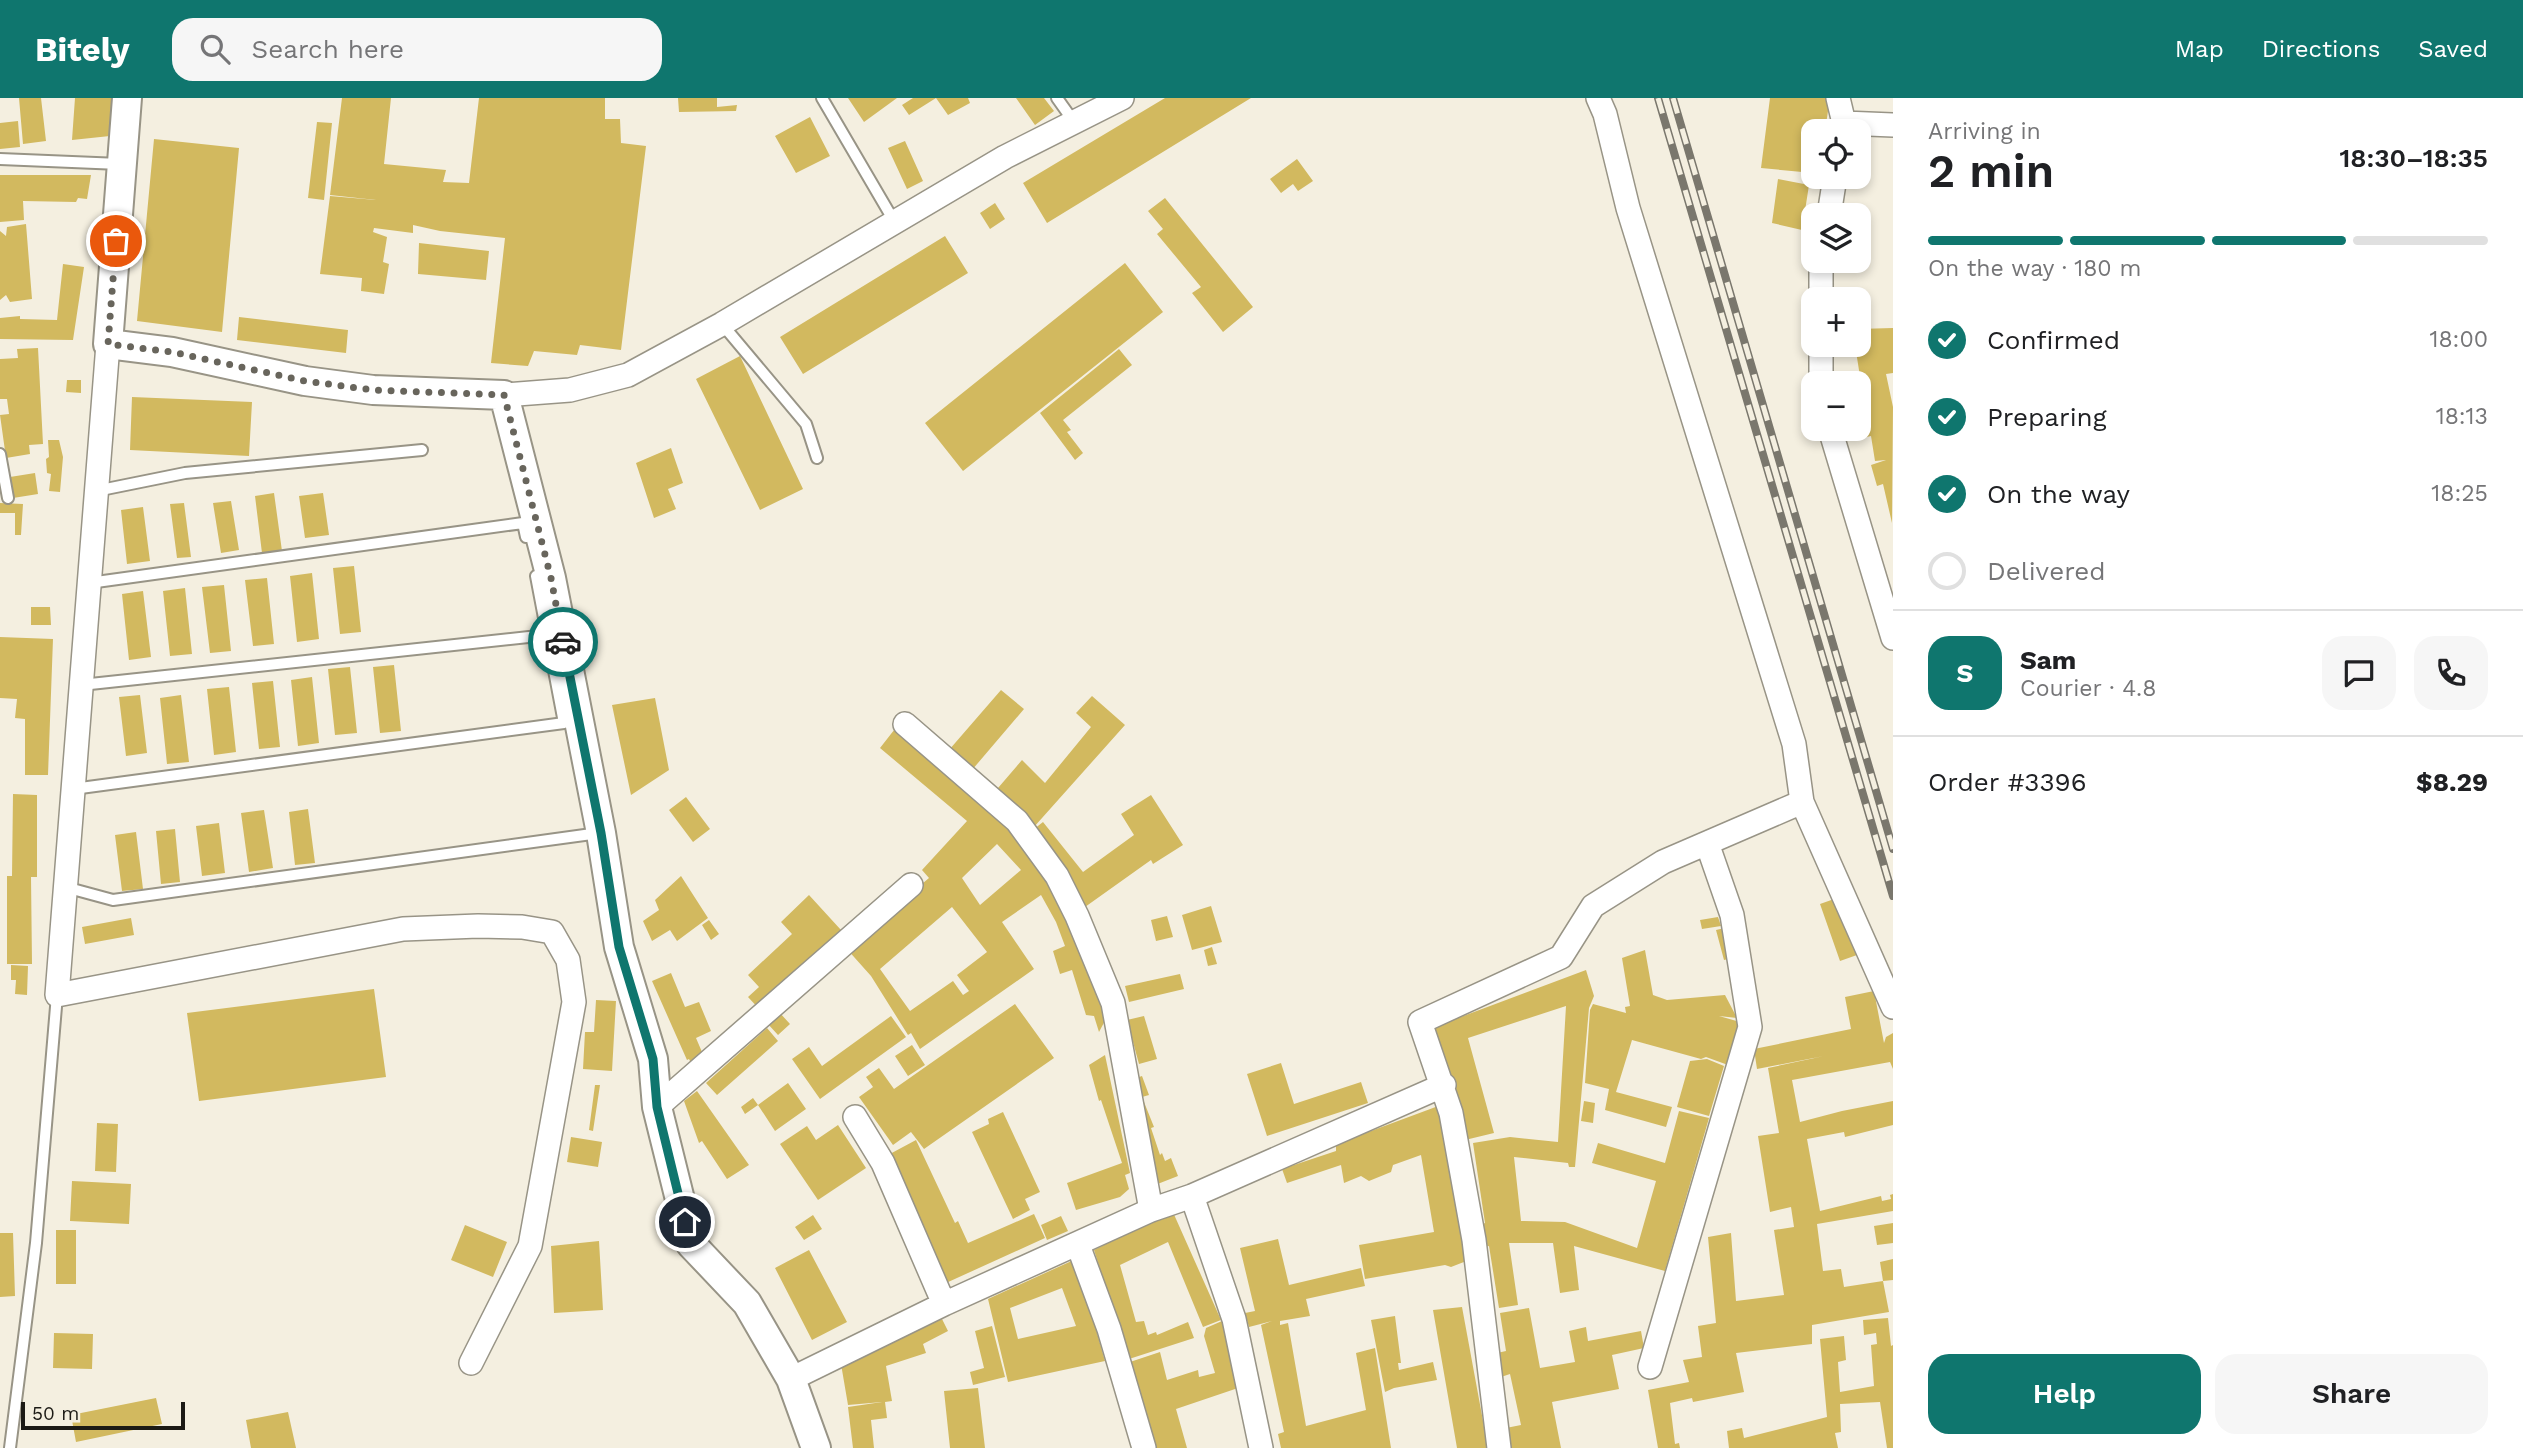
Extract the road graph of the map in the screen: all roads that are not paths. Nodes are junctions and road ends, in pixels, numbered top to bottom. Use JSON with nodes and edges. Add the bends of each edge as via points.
{"nodes":[{"id":1,"x":127,"y":98,"type":"edge"},
{"id":2,"x":821,"y":98,"type":"edge"},
{"id":3,"x":1057,"y":98,"type":"edge"},
{"id":4,"x":1122,"y":98,"type":"edge"},
{"id":5,"x":1598,"y":98,"type":"edge"},
{"id":6,"x":1838,"y":98,"type":"edge"},
{"id":7,"x":1842,"y":119,"type":"edge"},
{"id":8,"x":1074,"y":122,"type":"junction"},
{"id":9,"x":1893,"y":125,"type":"edge"},
{"id":10,"x":1871,"y":126,"type":"edge"},
{"id":11,"x":0,"y":159,"type":"edge"},
{"id":12,"x":122,"y":164,"type":"junction"},
{"id":13,"x":894,"y":221,"type":"junction"},
{"id":14,"x":722,"y":324,"type":"junction"},
{"id":15,"x":108,"y":344,"type":"junction"},
{"id":16,"x":504,"y":395,"type":"junction"},
{"id":17,"x":1834,"y":441,"type":"edge"},
{"id":18,"x":422,"y":450,"type":"dead end"},
{"id":19,"x":0,"y":454,"type":"edge"},
{"id":20,"x":817,"y":458,"type":"dead end"},
{"id":21,"x":96,"y":491,"type":"junction"},
{"id":22,"x":8,"y":498,"type":"dead end"},
{"id":23,"x":528,"y":546,"type":"dead end"},
{"id":24,"x":534,"y":568,"type":"dead end"},
{"id":25,"x":89,"y":583,"type":"junction"},
{"id":26,"x":547,"y":635,"type":"junction"},
{"id":27,"x":1893,"y":638,"type":"edge"},
{"id":28,"x":81,"y":685,"type":"junction"},
{"id":29,"x":905,"y":724,"type":"dead end"},
{"id":30,"x":73,"y":789,"type":"junction"},
{"id":31,"x":1802,"y":802,"type":"junction"},
{"id":32,"x":601,"y":833,"type":"junction"},
{"id":33,"x":1707,"y":843,"type":"junction"},
{"id":34,"x":911,"y":885,"type":"dead end"},
{"id":35,"x":65,"y":887,"type":"junction"},
{"id":36,"x":57,"y":995,"type":"junction"},
{"id":37,"x":1893,"y":1007,"type":"edge"},
{"id":38,"x":1444,"y":1085,"type":"junction"},
{"id":39,"x":657,"y":1107,"type":"junction"},
{"id":40,"x":855,"y":1117,"type":"dead end"},
{"id":41,"x":1192,"y":1196,"type":"junction"},
{"id":42,"x":1151,"y":1210,"type":"junction"},
{"id":43,"x":1078,"y":1245,"type":"junction"},
{"id":44,"x":944,"y":1304,"type":"junction"},
{"id":45,"x":471,"y":1363,"type":"dead end"},
{"id":46,"x":1650,"y":1367,"type":"dead end"},
{"id":47,"x":791,"y":1379,"type":"junction"},
{"id":48,"x":10,"y":1448,"type":"edge"},
{"id":49,"x":816,"y":1448,"type":"edge"},
{"id":50,"x":1144,"y":1448,"type":"edge"},
{"id":51,"x":1261,"y":1448,"type":"edge"},
{"id":52,"x":1499,"y":1448,"type":"edge"}],
"edges":[{"from":1,"to":12,"type":"street"},
{"from":2,"to":13,"type":"lane"},
{"from":3,"to":8,"type":"lane"},
{"from":4,"to":8,"type":"street"},
{"from":5,"to":31,"type":"street","via":[[1794,744]]},
{"from":6,"to":7,"type":"street"},
{"from":8,"to":13,"type":"street"},
{"from":9,"to":10,"type":"street"},
{"from":11,"to":12,"type":"lane"},
{"from":12,"to":15,"type":"street"},
{"from":13,"to":14,"type":"street"},
{"from":14,"to":16,"type":"street","via":[[628,376],[569,390]]},
{"from":14,"to":20,"type":"lane","via":[[806,424]]},
{"from":15,"to":16,"type":"street","via":[[373,390]]},
{"from":15,"to":21,"type":"street"},
{"from":16,"to":32,"type":"street","via":[[551,578]]},
{"from":17,"to":27,"type":"street"},
{"from":18,"to":21,"type":"lane","via":[[185,473]]},
{"from":19,"to":22,"type":"lane"},
{"from":21,"to":25,"type":"street"},
{"from":23,"to":25,"type":"lane","via":[[523,523]]},
{"from":24,"to":26,"type":"lane"},
{"from":25,"to":28,"type":"street"},
{"from":26,"to":28,"type":"lane"},
{"from":26,"to":30,"type":"lane","via":[[564,723]]},
{"from":28,"to":30,"type":"street"},
{"from":29,"to":42,"type":"street","via":[[1017,821],[1056,876],[1077,916],[1113,1003]]},
{"from":30,"to":35,"type":"street"},
{"from":31,"to":33,"type":"street"},
{"from":31,"to":37,"type":"street"},
{"from":32,"to":35,"type":"lane","via":[[113,900]]},
{"from":32,"to":39,"type":"street","via":[[619,947],[653,1059]]},
{"from":33,"to":38,"type":"street","via":[[1663,862],[1593,906],[1561,957],[1420,1022]]},
{"from":33,"to":46,"type":"street","via":[[1732,915],[1749,1027]]},
{"from":34,"to":39,"type":"street"},
{"from":35,"to":36,"type":"street"},
{"from":36,"to":45,"type":"street","via":[[403,929],[478,926],[552,932],[568,960],[574,1002],[530,1246]]},
{"from":36,"to":48,"type":"lane","via":[[36,1243]]},
{"from":38,"to":41,"type":"street"},
{"from":38,"to":52,"type":"street","via":[[1474,1240]]},
{"from":39,"to":47,"type":"street","via":[[691,1244],[747,1303]]},
{"from":40,"to":44,"type":"street","via":[[883,1163]]},
{"from":41,"to":42,"type":"street"},
{"from":41,"to":51,"type":"street","via":[[1234,1319]]},
{"from":42,"to":43,"type":"street"},
{"from":43,"to":44,"type":"street"},
{"from":43,"to":50,"type":"street"},
{"from":44,"to":47,"type":"street"},
{"from":47,"to":49,"type":"street"}]}
